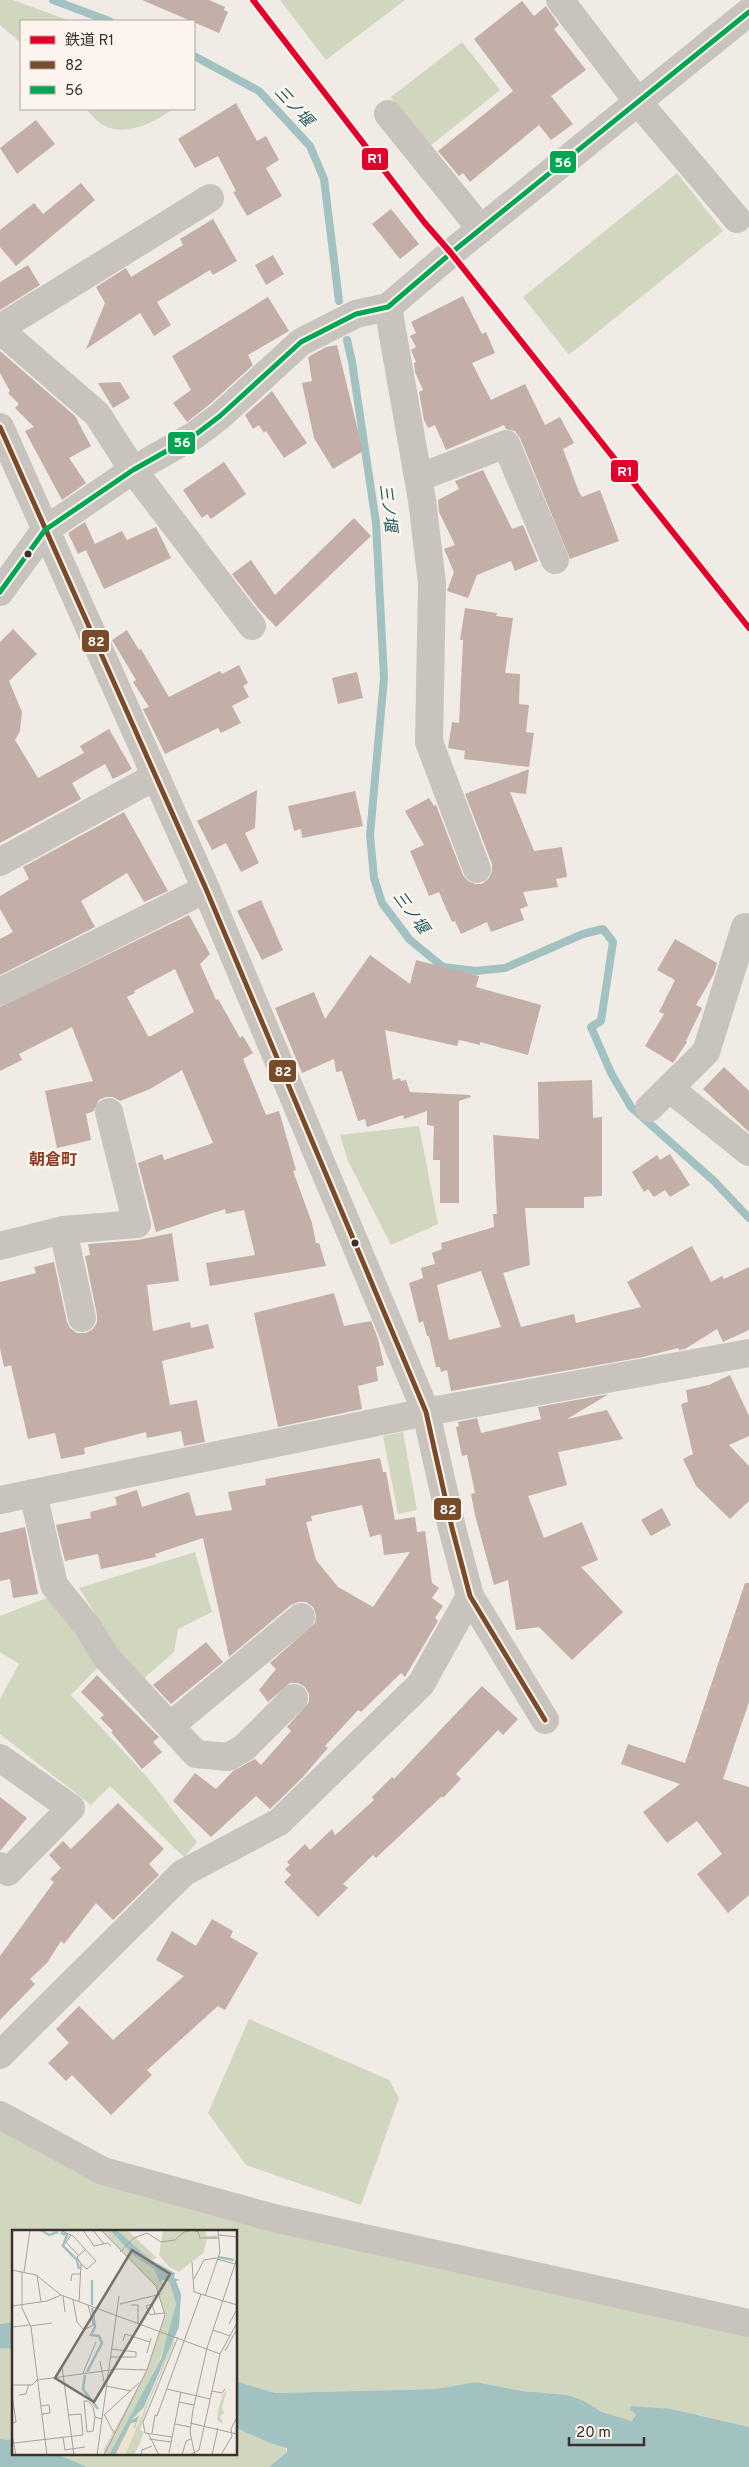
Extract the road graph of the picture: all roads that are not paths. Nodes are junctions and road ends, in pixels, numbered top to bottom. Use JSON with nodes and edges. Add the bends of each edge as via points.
{"nodes":[{"id":1,"x":560,"y":0,"type":"edge"},
{"id":2,"x":749,"y":12,"type":"edge"},
{"id":3,"x":638,"y":102,"type":"junction"},
{"id":4,"x":388,"y":114,"type":"dead end"},
{"id":5,"x":210,"y":198,"type":"dead end"},
{"id":6,"x":737,"y":219,"type":"dead end"},
{"id":7,"x":481,"y":229,"type":"junction"},
{"id":8,"x":388,"y":307,"type":"junction"},
{"id":9,"x":0,"y":329,"type":"edge"},
{"id":10,"x":0,"y":427,"type":"edge"},
{"id":11,"x":133,"y":470,"type":"junction"},
{"id":12,"x":418,"y":478,"type":"junction"},
{"id":13,"x":45,"y":530,"type":"junction"},
{"id":14,"x":555,"y":560,"type":"dead end"},
{"id":15,"x":0,"y":592,"type":"edge"},
{"id":16,"x":252,"y":626,"type":"dead end"},
{"id":17,"x":156,"y":776,"type":"junction"},
{"id":18,"x":0,"y":862,"type":"edge"},
{"id":19,"x":477,"y":869,"type":"dead end"},
{"id":20,"x":206,"y":889,"type":"junction"},
{"id":21,"x":749,"y":929,"type":"edge"},
{"id":22,"x":0,"y":992,"type":"edge"},
{"id":23,"x":669,"y":1088,"type":"junction"},
{"id":24,"x":649,"y":1108,"type":"dead end"},
{"id":25,"x":109,"y":1112,"type":"dead end"},
{"id":26,"x":749,"y":1152,"type":"edge"},
{"id":27,"x":63,"y":1230,"type":"junction"},
{"id":28,"x":0,"y":1246,"type":"edge"},
{"id":29,"x":82,"y":1318,"type":"dead end"},
{"id":30,"x":749,"y":1353,"type":"edge"},
{"id":31,"x":426,"y":1412,"type":"junction"},
{"id":32,"x":33,"y":1493,"type":"junction"},
{"id":33,"x":0,"y":1500,"type":"edge"},
{"id":34,"x":470,"y":1596,"type":"junction"},
{"id":35,"x":301,"y":1617,"type":"dead end"},
{"id":36,"x":294,"y":1698,"type":"dead end"},
{"id":37,"x":545,"y":1720,"type":"dead end"},
{"id":38,"x":170,"y":1726,"type":"junction"},
{"id":39,"x":0,"y":1758,"type":"edge"},
{"id":40,"x":0,"y":1866,"type":"edge"},
{"id":41,"x":0,"y":2055,"type":"edge"},
{"id":42,"x":0,"y":2115,"type":"edge"},
{"id":43,"x":749,"y":2323,"type":"edge"}],
"edges":[{"from":1,"to":3,"type":"street"},
{"from":2,"to":3,"type":"street"},
{"from":3,"to":6,"type":"street"},
{"from":3,"to":7,"type":"street"},
{"from":4,"to":7,"type":"street"},
{"from":5,"to":9,"type":"street"},
{"from":7,"to":8,"type":"street"},
{"from":8,"to":11,"type":"street","via":[[356,314],[301,342],[202,430]]},
{"from":8,"to":12,"type":"street"},
{"from":9,"to":11,"type":"street","via":[[97,414]]},
{"from":10,"to":13,"type":"street"},
{"from":11,"to":13,"type":"street"},
{"from":11,"to":16,"type":"street"},
{"from":12,"to":14,"type":"street","via":[[506,444]]},
{"from":12,"to":19,"type":"street","via":[[432,583],[429,742]]},
{"from":13,"to":15,"type":"street"},
{"from":13,"to":17,"type":"street"},
{"from":17,"to":18,"type":"street"},
{"from":17,"to":20,"type":"street"},
{"from":20,"to":22,"type":"street"},
{"from":20,"to":31,"type":"street"},
{"from":21,"to":23,"type":"street","via":[[745,927],[706,1052]]},
{"from":23,"to":24,"type":"street"},
{"from":23,"to":26,"type":"street"},
{"from":25,"to":27,"type":"street","via":[[136,1224]]},
{"from":27,"to":28,"type":"street"},
{"from":27,"to":29,"type":"street"},
{"from":30,"to":31,"type":"street"},
{"from":31,"to":32,"type":"street"},
{"from":31,"to":34,"type":"street"},
{"from":32,"to":33,"type":"street"},
{"from":32,"to":38,"type":"street","via":[[54,1585],[87,1626],[107,1658]]},
{"from":34,"to":37,"type":"street"},
{"from":34,"to":41,"type":"street","via":[[421,1684],[279,1822],[183,1873]]},
{"from":35,"to":38,"type":"street"},
{"from":36,"to":38,"type":"street","via":[[244,1748],[228,1756],[196,1754]]},
{"from":39,"to":40,"type":"street","via":[[71,1808],[8,1872]]},
{"from":42,"to":43,"type":"street","via":[[103,2171],[278,2219]]}]}
